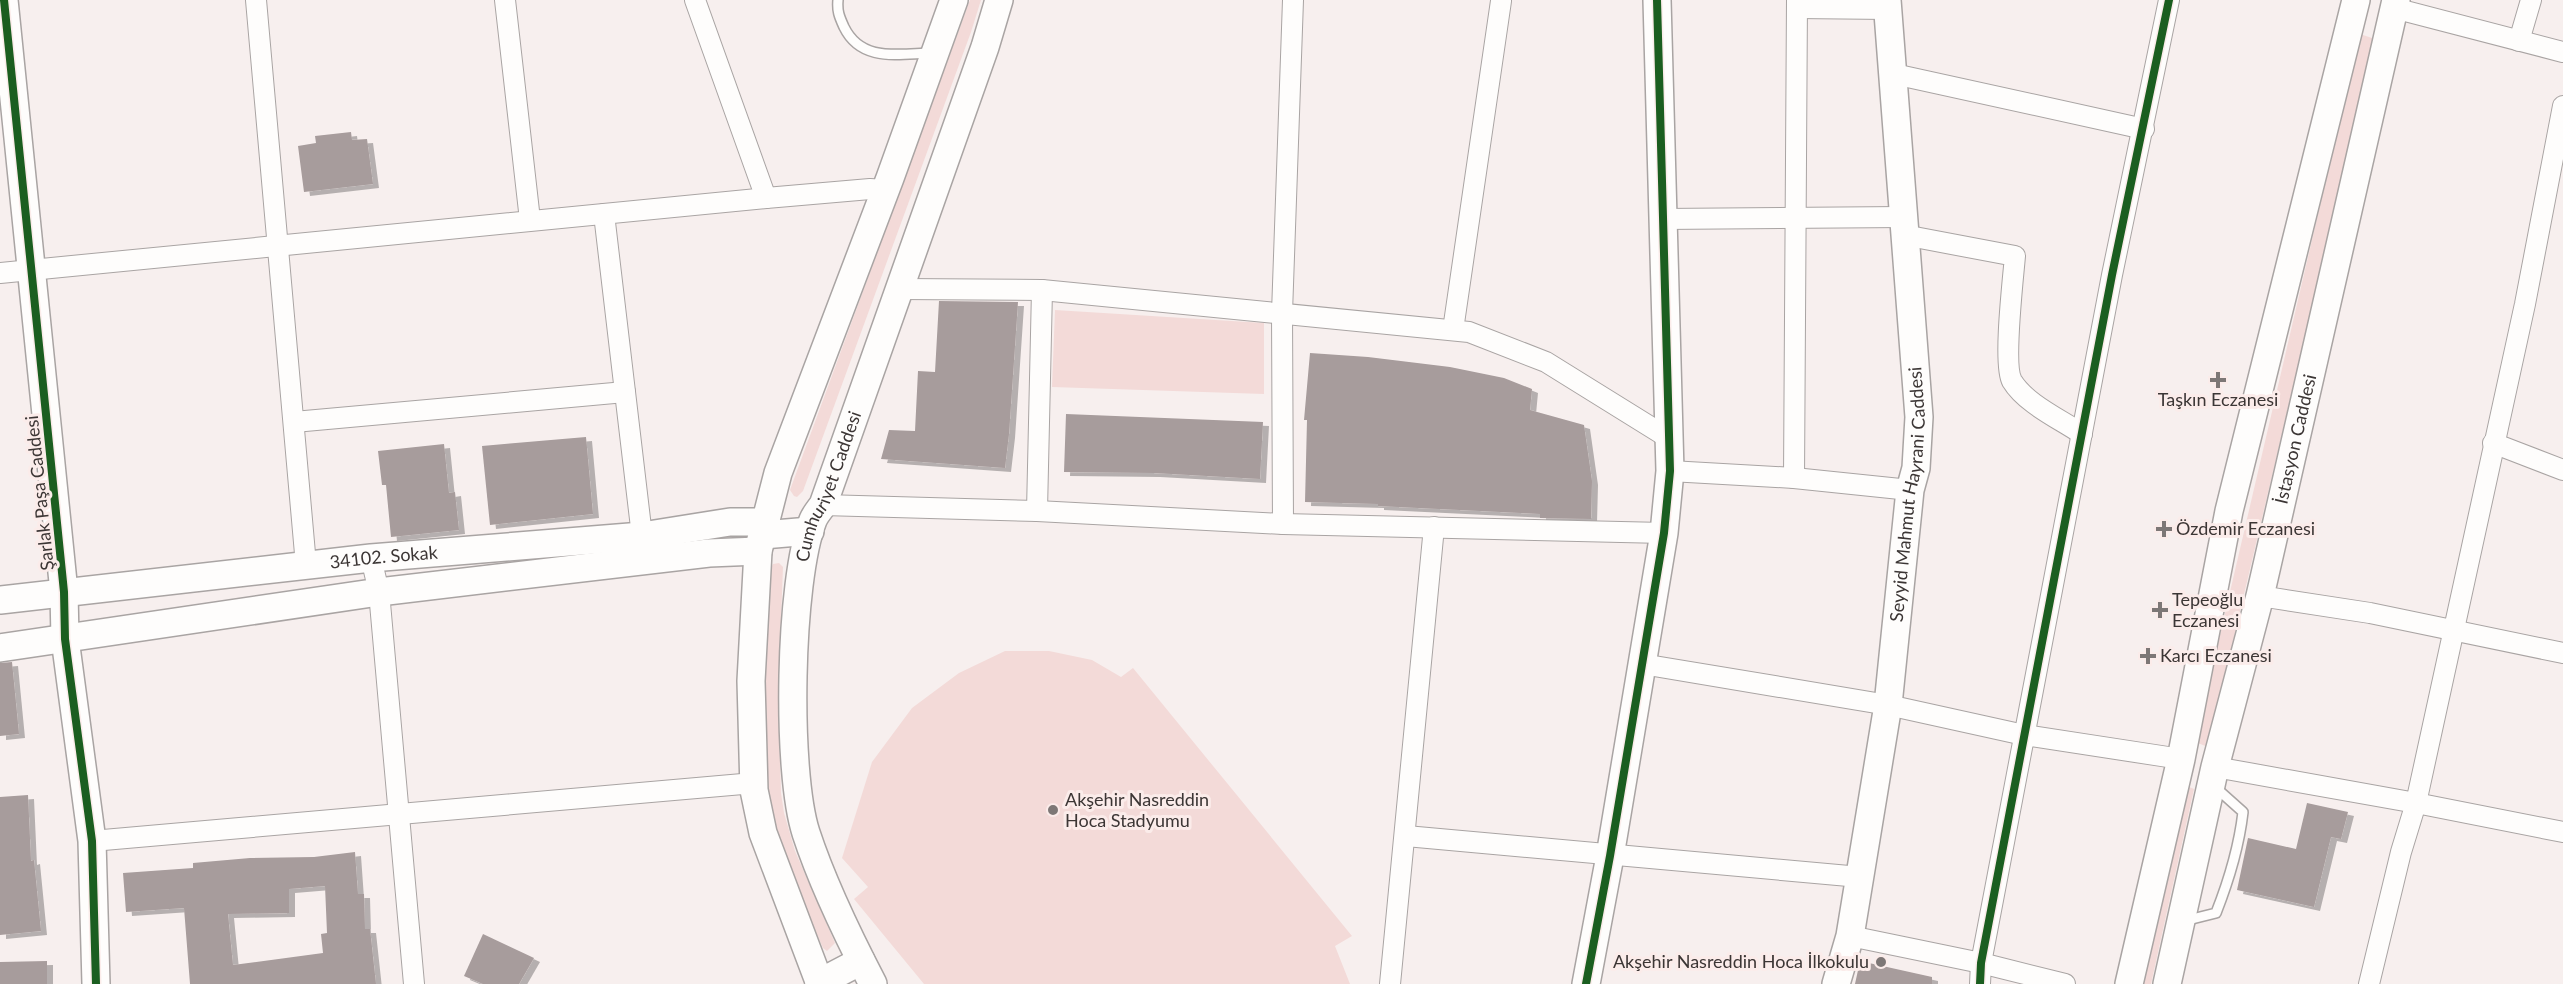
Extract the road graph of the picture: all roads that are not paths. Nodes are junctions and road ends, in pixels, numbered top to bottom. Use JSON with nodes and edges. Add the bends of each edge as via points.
{"nodes":[{"id":1,"x":4,"y":0,"type":"edge"},
{"id":2,"x":256,"y":0,"type":"edge"},
{"id":3,"x":505,"y":0,"type":"edge"},
{"id":4,"x":695,"y":0,"type":"edge"},
{"id":5,"x":838,"y":0,"type":"edge"},
{"id":6,"x":954,"y":0,"type":"edge"},
{"id":7,"x":999,"y":0,"type":"edge"},
{"id":8,"x":1293,"y":0,"type":"edge"},
{"id":9,"x":1657,"y":0,"type":"edge"},
{"id":10,"x":2169,"y":0,"type":"edge"},
{"id":11,"x":2356,"y":0,"type":"edge"},
{"id":12,"x":2363,"y":0,"type":"edge"},
{"id":13,"x":2531,"y":0,"type":"edge"},
{"id":14,"x":1501,"y":1,"type":"edge"},
{"id":15,"x":1797,"y":4,"type":"edge"},
{"id":16,"x":2395,"y":4,"type":"edge"},
{"id":17,"x":1887,"y":5,"type":"edge"},
{"id":18,"x":2519,"y":41,"type":"junction"},
{"id":19,"x":2563,"y":52,"type":"edge"},
{"id":20,"x":936,"y":53,"type":"junction"},
{"id":21,"x":1894,"y":74,"type":"junction"},
{"id":22,"x":2563,"y":106,"type":"edge"},
{"id":23,"x":2144,"y":129,"type":"junction"},
{"id":24,"x":885,"y":190,"type":"junction"},
{"id":25,"x":766,"y":198,"type":"junction"},
{"id":26,"x":604,"y":214,"type":"junction"},
{"id":27,"x":1663,"y":219,"type":"junction"},
{"id":28,"x":1797,"y":219,"type":"junction"},
{"id":29,"x":530,"y":220,"type":"junction"},
{"id":30,"x":1903,"y":226,"type":"junction"},
{"id":31,"x":278,"y":245,"type":"junction"},
{"id":32,"x":33,"y":268,"type":"junction"},
{"id":33,"x":0,"y":273,"type":"edge"},
{"id":34,"x":900,"y":288,"type":"junction"},
{"id":35,"x":1042,"y":290,"type":"junction"},
{"id":36,"x":1282,"y":313,"type":"junction"},
{"id":37,"x":1454,"y":330,"type":"junction"},
{"id":38,"x":625,"y":392,"type":"junction"},
{"id":39,"x":294,"y":422,"type":"junction"},
{"id":40,"x":2082,"y":434,"type":"junction"},
{"id":41,"x":1670,"y":440,"type":"junction"},
{"id":42,"x":2493,"y":443,"type":"junction"},
{"id":43,"x":2563,"y":470,"type":"edge"},
{"id":44,"x":1670,"y":471,"type":"junction"},
{"id":45,"x":1794,"y":478,"type":"junction"},
{"id":46,"x":1910,"y":490,"type":"junction"},
{"id":47,"x":823,"y":505,"type":"junction"},
{"id":48,"x":1037,"y":511,"type":"junction"},
{"id":49,"x":1284,"y":525,"type":"junction"},
{"id":50,"x":1434,"y":527,"type":"junction"},
{"id":51,"x":810,"y":531,"type":"junction"},
{"id":52,"x":1664,"y":533,"type":"junction"},
{"id":53,"x":642,"y":536,"type":"junction"},
{"id":54,"x":763,"y":536,"type":"junction"},
{"id":55,"x":371,"y":558,"type":"junction"},
{"id":56,"x":306,"y":565,"type":"junction"},
{"id":57,"x":64,"y":592,"type":"junction"},
{"id":58,"x":379,"y":592,"type":"junction"},
{"id":59,"x":2260,"y":596,"type":"junction"},
{"id":60,"x":0,"y":600,"type":"edge"},
{"id":61,"x":2453,"y":630,"type":"junction"},
{"id":62,"x":65,"y":639,"type":"junction"},
{"id":63,"x":0,"y":648,"type":"edge"},
{"id":64,"x":2563,"y":653,"type":"edge"},
{"id":65,"x":1642,"y":664,"type":"junction"},
{"id":66,"x":1888,"y":705,"type":"junction"},
{"id":67,"x":2024,"y":735,"type":"junction"},
{"id":68,"x":2181,"y":759,"type":"junction"},
{"id":69,"x":2214,"y":776,"type":"junction"},
{"id":70,"x":754,"y":783,"type":"junction"},
{"id":71,"x":2416,"y":803,"type":"junction"},
{"id":72,"x":399,"y":815,"type":"junction"},
{"id":73,"x":2563,"y":832,"type":"edge"},
{"id":74,"x":1406,"y":836,"type":"junction"},
{"id":75,"x":92,"y":841,"type":"junction"},
{"id":76,"x":1610,"y":856,"type":"junction"},
{"id":77,"x":1860,"y":877,"type":"junction"},
{"id":78,"x":2182,"y":922,"type":"junction"},
{"id":79,"x":1850,"y":936,"type":"junction"},
{"id":80,"x":1981,"y":963,"type":"junction"},
{"id":81,"x":867,"y":972,"type":"edge"},
{"id":82,"x":96,"y":984,"type":"edge"},
{"id":83,"x":414,"y":984,"type":"edge"},
{"id":84,"x":818,"y":984,"type":"edge"},
{"id":85,"x":1390,"y":984,"type":"edge"},
{"id":86,"x":1586,"y":984,"type":"edge"},
{"id":87,"x":1836,"y":984,"type":"edge"},
{"id":88,"x":1980,"y":984,"type":"edge"},
{"id":89,"x":2066,"y":984,"type":"edge"},
{"id":90,"x":2129,"y":984,"type":"edge"},
{"id":91,"x":2167,"y":984,"type":"edge"},
{"id":92,"x":2369,"y":984,"type":"edge"}],
"edges":[{"from":1,"to":32,"type":"street","name":"Şarlak Paşa Caddesi"},
{"from":2,"to":31,"type":"street"},
{"from":3,"to":29,"type":"street"},
{"from":4,"to":25,"type":"street"},
{"from":5,"to":20,"type":"lane","via":[[837,13],[848,35],[862,49],[882,54]]},
{"from":6,"to":20,"type":"street"},
{"from":7,"to":34,"type":"street","name":"Cumhuriyet Caddesi"},
{"from":8,"to":36,"type":"street"},
{"from":9,"to":27,"type":"street"},
{"from":10,"to":23,"type":"street"},
{"from":11,"to":68,"type":"street","via":[[2229,511]]},
{"from":12,"to":16,"type":"street"},
{"from":13,"to":18,"type":"street"},
{"from":14,"to":37,"type":"street"},
{"from":15,"to":17,"type":"street"},
{"from":15,"to":28,"type":"street"},
{"from":16,"to":18,"type":"street"},
{"from":16,"to":59,"type":"street","name":"İstasyon Caddesi"},
{"from":17,"to":21,"type":"street","name":"Seyyid Mahmut Hayrani Caddesi"},
{"from":18,"to":19,"type":"street"},
{"from":20,"to":24,"type":"street"},
{"from":21,"to":23,"type":"street"},
{"from":21,"to":30,"type":"street","name":"Seyyid Mahmut Hayrani Caddesi"},
{"from":22,"to":42,"type":"street","via":[[2525,304]]},
{"from":23,"to":40,"type":"street"},
{"from":24,"to":25,"type":"street"},
{"from":24,"to":54,"type":"street","via":[[778,473]]},
{"from":25,"to":26,"type":"street"},
{"from":26,"to":29,"type":"street"},
{"from":26,"to":38,"type":"street"},
{"from":27,"to":28,"type":"street"},
{"from":27,"to":41,"type":"street"},
{"from":28,"to":30,"type":"street"},
{"from":28,"to":45,"type":"street"},
{"from":29,"to":31,"type":"street"},
{"from":30,"to":40,"type":"street","via":[[2015,256],[2008,362],[2011,380],[2028,398]]},
{"from":30,"to":46,"type":"street","name":"Seyyid Mahmut Hayrani Caddesi","via":[[1919,417],[1916,468]]},
{"from":31,"to":32,"type":"street"},
{"from":31,"to":39,"type":"street"},
{"from":32,"to":33,"type":"street"},
{"from":32,"to":57,"type":"street","name":"Şarlak Paşa Caddesi"},
{"from":34,"to":35,"type":"street"},
{"from":34,"to":47,"type":"street","name":"Cumhuriyet Caddesi"},
{"from":35,"to":36,"type":"street"},
{"from":35,"to":48,"type":"street"},
{"from":36,"to":37,"type":"street"},
{"from":36,"to":49,"type":"street"},
{"from":37,"to":41,"type":"street","via":[[1469,332],[1546,362]]},
{"from":38,"to":39,"type":"street"},
{"from":38,"to":53,"type":"street"},
{"from":39,"to":56,"type":"street"},
{"from":40,"to":67,"type":"street"},
{"from":41,"to":44,"type":"street"},
{"from":42,"to":43,"type":"street"},
{"from":42,"to":61,"type":"street"},
{"from":44,"to":45,"type":"street"},
{"from":44,"to":52,"type":"street"},
{"from":45,"to":46,"type":"street"},
{"from":46,"to":66,"type":"street","name":"Seyyid Mahmut Hayrani Caddesi"},
{"from":47,"to":48,"type":"street"},
{"from":47,"to":51,"type":"street","name":"Cumhuriyet Caddesi"},
{"from":48,"to":49,"type":"street"},
{"from":49,"to":50,"type":"street"},
{"from":50,"to":52,"type":"street"},
{"from":50,"to":74,"type":"street"},
{"from":51,"to":54,"type":"street"},
{"from":51,"to":81,"type":"street","name":"Cumhuriyet Caddesi","via":[[801,574],[794,665],[798,788],[806,834]]},
{"from":52,"to":65,"type":"street"},
{"from":53,"to":54,"type":"street","name":"34102. Sokak","via":[[730,522]]},
{"from":53,"to":55,"type":"street","name":"34102. Sokak"},
{"from":54,"to":58,"type":"street","name":"34102. Sokak","via":[[709,553]]},
{"from":54,"to":70,"type":"street","via":[[751,681]]},
{"from":55,"to":56,"type":"street","name":"34102. Sokak"},
{"from":55,"to":58,"type":"street"},
{"from":56,"to":57,"type":"street","name":"34102. Sokak"},
{"from":57,"to":60,"type":"street","name":"34102. Sokak"},
{"from":57,"to":62,"type":"street","name":"Şarlak Paşa Caddesi"},
{"from":58,"to":62,"type":"street","name":"34102. Sokak"},
{"from":58,"to":72,"type":"street"},
{"from":59,"to":61,"type":"street"},
{"from":59,"to":69,"type":"street","name":"İstasyon Caddesi"},
{"from":61,"to":64,"type":"street"},
{"from":61,"to":71,"type":"street"},
{"from":62,"to":63,"type":"street","name":"34102. Sokak"},
{"from":62,"to":75,"type":"street","name":"Şarlak Paşa Caddesi"},
{"from":65,"to":66,"type":"street"},
{"from":65,"to":76,"type":"street"},
{"from":66,"to":67,"type":"street"},
{"from":66,"to":77,"type":"street","name":"Seyyid Mahmut Hayrani Caddesi"},
{"from":67,"to":68,"type":"street"},
{"from":67,"to":80,"type":"street"},
{"from":68,"to":90,"type":"street"},
{"from":69,"to":71,"type":"street"},
{"from":69,"to":78,"type":"street","name":"İstasyon Caddesi"},
{"from":69,"to":78,"type":"lane","via":[[2243,812],[2240,841],[2216,913]]},
{"from":70,"to":72,"type":"street"},
{"from":70,"to":84,"type":"street","via":[[763,833]]},
{"from":71,"to":73,"type":"street"},
{"from":71,"to":92,"type":"street"},
{"from":72,"to":75,"type":"street"},
{"from":72,"to":83,"type":"street"},
{"from":74,"to":76,"type":"street"},
{"from":74,"to":85,"type":"street"},
{"from":75,"to":82,"type":"street","name":"Şarlak Paşa Caddesi"},
{"from":76,"to":77,"type":"street"},
{"from":76,"to":86,"type":"street"},
{"from":77,"to":79,"type":"street","name":"Seyyid Mahmut Hayrani Caddesi"},
{"from":78,"to":91,"type":"street","name":"İstasyon Caddesi"},
{"from":79,"to":80,"type":"street"},
{"from":79,"to":87,"type":"street","name":"Seyyid Mahmut Hayrani Caddesi"},
{"from":80,"to":88,"type":"street"},
{"from":80,"to":89,"type":"street"},
{"from":81,"to":84,"type":"street"}]}
